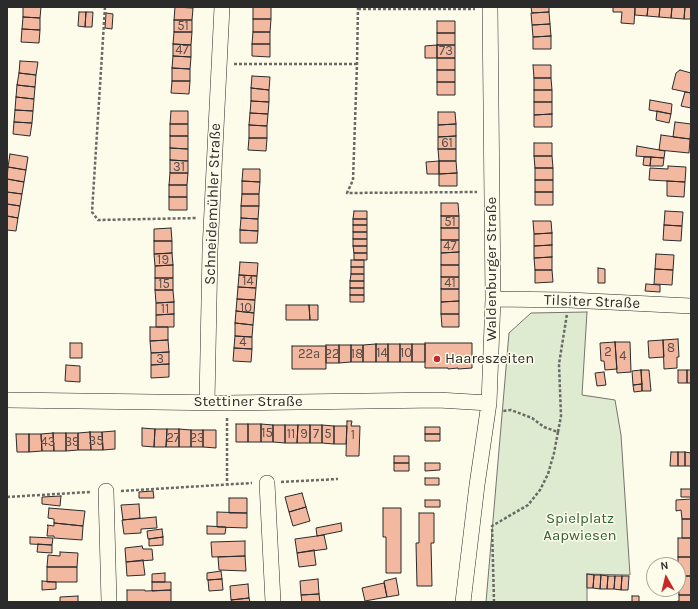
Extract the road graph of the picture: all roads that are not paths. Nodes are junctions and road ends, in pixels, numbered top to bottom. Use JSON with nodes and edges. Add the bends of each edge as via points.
{"nodes":[{"id":1,"x":222,"y":7,"type":"edge"},
{"id":2,"x":490,"y":8,"type":"edge"},
{"id":3,"x":493,"y":299,"type":"junction"},
{"id":4,"x":691,"y":306,"type":"edge"},
{"id":5,"x":7,"y":400,"type":"edge"},
{"id":6,"x":207,"y":402,"type":"junction"},
{"id":7,"x":488,"y":408,"type":"junction"},
{"id":8,"x":267,"y":483,"type":"road end"},
{"id":9,"x":106,"y":492,"type":"road end"},
{"id":10,"x":109,"y":602,"type":"edge"},
{"id":11,"x":273,"y":602,"type":"edge"},
{"id":12,"x":463,"y":602,"type":"edge"}],
"edges":[{"from":1,"to":6,"type":"street","name":"Schneidemühler Straße","via":[[210,250]]},
{"from":2,"to":3,"type":"street","name":"Waldenburger Straße"},
{"from":3,"to":4,"type":"street","name":"Tilsiter Straße"},
{"from":3,"to":7,"type":"street","name":"Waldenburger Straße"},
{"from":5,"to":6,"type":"street","name":"Stettiner Straße"},
{"from":6,"to":7,"type":"street","name":"Stettiner Straße","via":[[438,400]]},
{"from":7,"to":12,"type":"street","name":"Waldenburger Straße","via":[[476,485]]},
{"from":8,"to":11,"type":"street"},
{"from":9,"to":10,"type":"street"}]}
